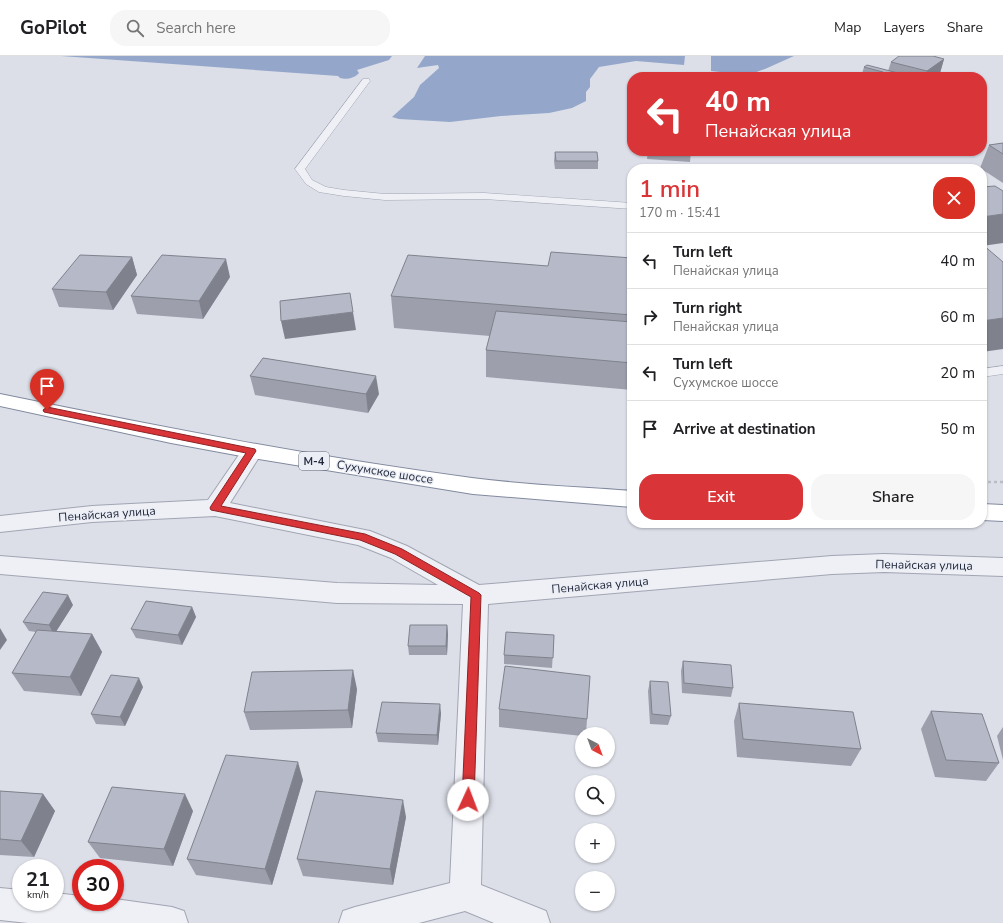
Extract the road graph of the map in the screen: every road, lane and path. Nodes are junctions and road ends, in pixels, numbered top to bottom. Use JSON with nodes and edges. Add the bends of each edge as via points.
{"nodes":[{"id":1,"x":366,"y":81,"type":"dead end"},
{"id":2,"x":627,"y":206,"type":"edge"},
{"id":3,"x":1003,"y":370,"type":"edge"},
{"id":4,"x":987,"y":372,"type":"edge"},
{"id":5,"x":0,"y":400,"type":"edge"},
{"id":6,"x":252,"y":451,"type":"junction"},
{"id":7,"x":987,"y":482,"type":"edge"},
{"id":8,"x":1003,"y":482,"type":"edge"},
{"id":9,"x":627,"y":499,"type":"edge"},
{"id":10,"x":215,"y":508,"type":"junction"},
{"id":11,"x":987,"y":512,"type":"edge"},
{"id":12,"x":1003,"y":513,"type":"edge"},
{"id":13,"x":0,"y":524,"type":"edge"},
{"id":14,"x":0,"y":564,"type":"edge"},
{"id":15,"x":1003,"y":567,"type":"edge"},
{"id":16,"x":476,"y":595,"type":"junction"},
{"id":17,"x":465,"y":895,"type":"junction"},
{"id":18,"x":0,"y":904,"type":"edge"},
{"id":19,"x":172,"y":923,"type":"edge"},
{"id":20,"x":355,"y":923,"type":"edge"},
{"id":21,"x":534,"y":923,"type":"edge"}],
"edges":[{"from":1,"to":2,"type":"lane","via":[[300,169],[309,182],[323,190],[385,197],[484,196]]},
{"from":3,"to":4,"type":"lane"},
{"from":5,"to":6,"type":"highway","name":"Сухумское шоссе","number":"М-4"},
{"from":6,"to":9,"type":"highway","name":"Сухумское шоссе","number":"М-4","via":[[473,486]]},
{"from":6,"to":10,"type":"street"},
{"from":7,"to":8,"type":"path"},
{"from":10,"to":13,"type":"street","name":"Пенайская улица","via":[[92,514]]},
{"from":10,"to":16,"type":"street","name":"Пенайская улица","via":[[362,537],[399,552]]},
{"from":11,"to":12,"type":"highway"},
{"from":14,"to":16,"type":"street","via":[[337,592]]},
{"from":15,"to":16,"type":"street","name":"Пенайская улица","via":[[884,563],[832,565]]},
{"from":16,"to":17,"type":"street"},
{"from":17,"to":20,"type":"street"},
{"from":17,"to":21,"type":"street"},
{"from":18,"to":19,"type":"street"}]}
